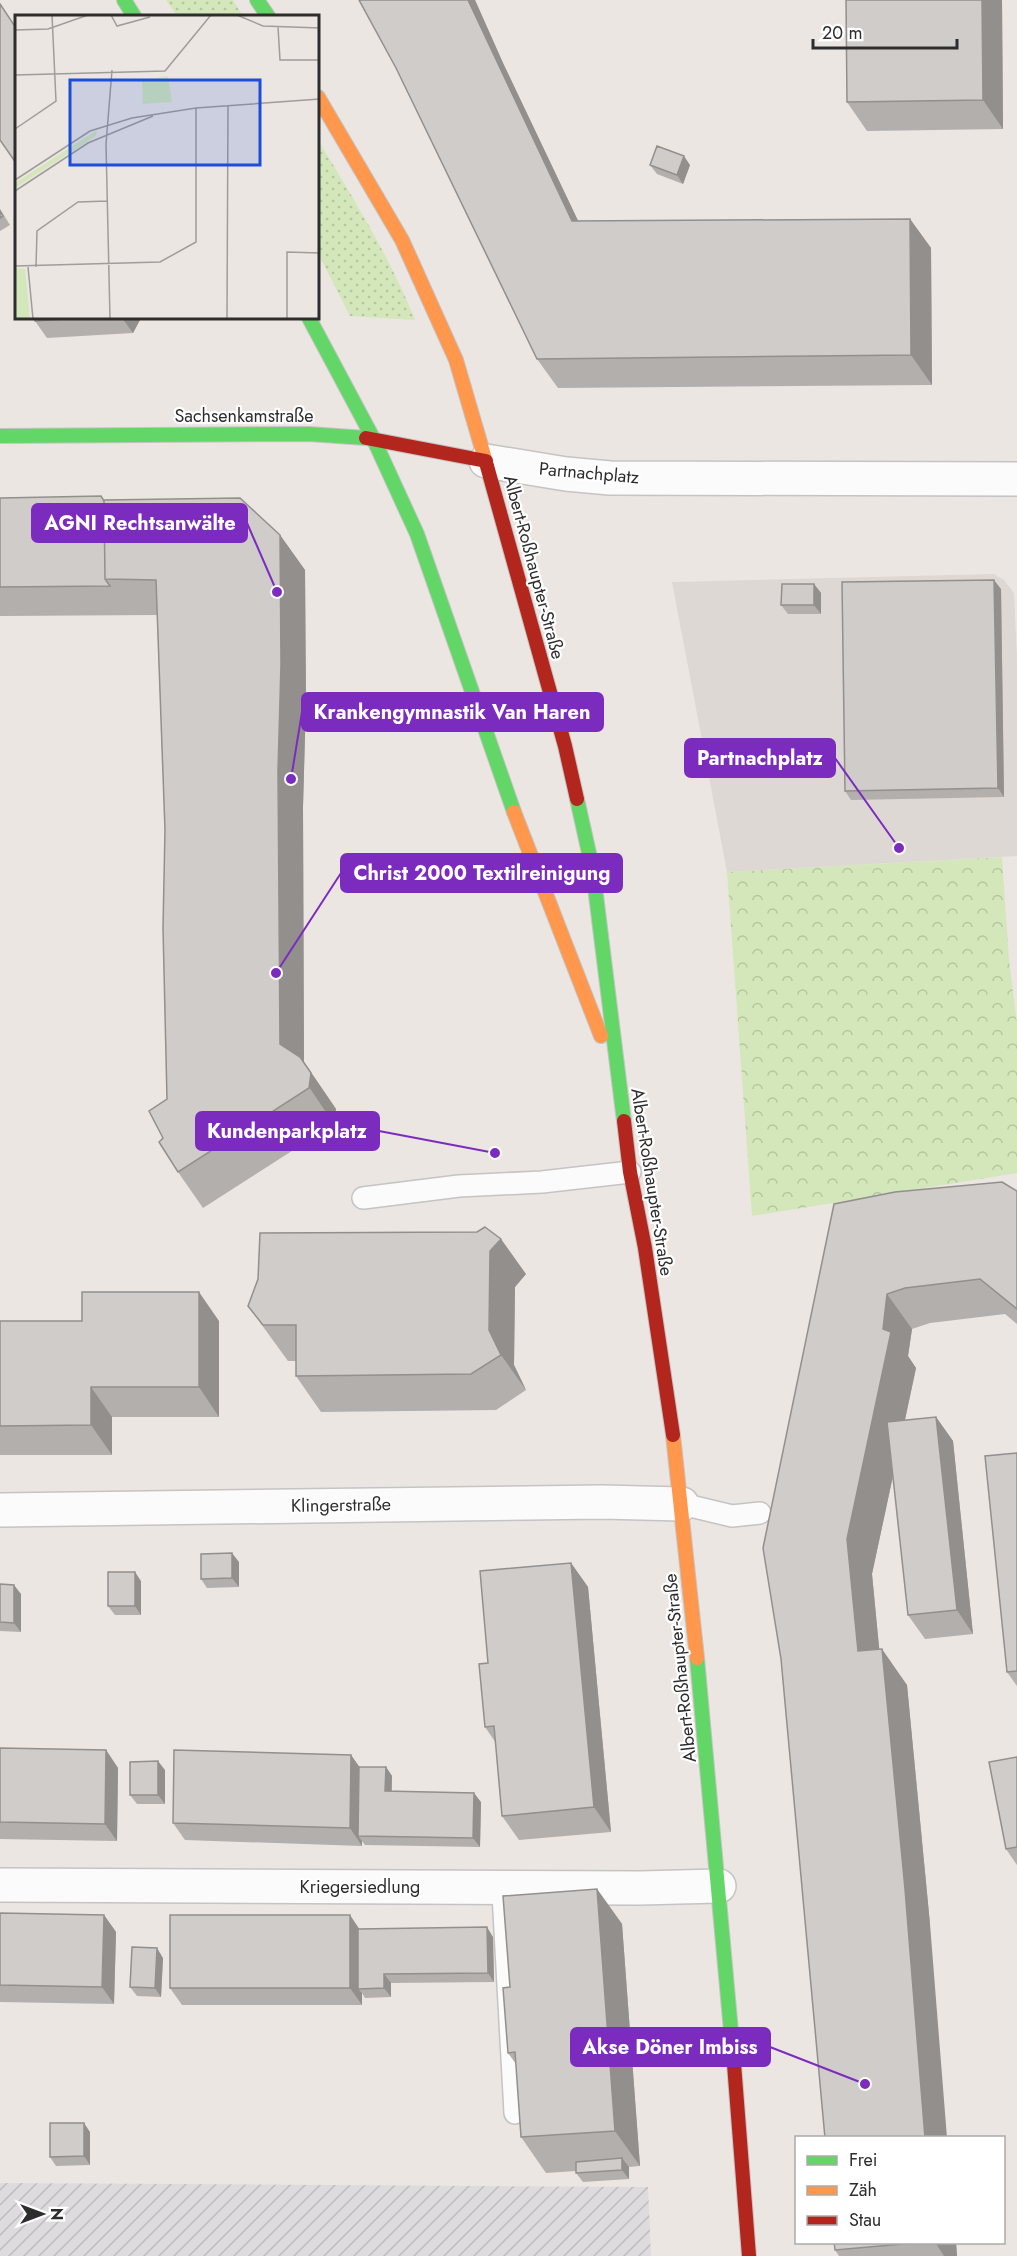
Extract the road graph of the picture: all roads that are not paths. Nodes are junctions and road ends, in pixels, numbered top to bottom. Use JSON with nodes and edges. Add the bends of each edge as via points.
{"nodes":[{"id":1,"x":124,"y":0,"type":"edge"},
{"id":2,"x":257,"y":0,"type":"edge"},
{"id":3,"x":133,"y":15,"type":"edge"},
{"id":4,"x":267,"y":15,"type":"edge"},
{"id":5,"x":320,"y":100,"type":"edge"},
{"id":6,"x":310,"y":320,"type":"edge"},
{"id":7,"x":0,"y":436,"type":"edge"},
{"id":8,"x":373,"y":438,"type":"junction"},
{"id":9,"x":486,"y":461,"type":"junction"},
{"id":10,"x":1017,"y":479,"type":"edge"},
{"id":11,"x":618,"y":1080,"type":"junction"},
{"id":12,"x":630,"y":1172,"type":"junction"},
{"id":13,"x":363,"y":1198,"type":"dead end"},
{"id":14,"x":682,"y":1504,"type":"junction"},
{"id":15,"x":0,"y":1510,"type":"edge"},
{"id":16,"x":760,"y":1513,"type":"dead end"},
{"id":17,"x":0,"y":1885,"type":"edge"},
{"id":18,"x":719,"y":1887,"type":"junction"},
{"id":19,"x":503,"y":1888,"type":"junction"},
{"id":20,"x":515,"y":2113,"type":"edge"},
{"id":21,"x":748,"y":2256,"type":"edge"}],
"edges":[{"from":1,"to":3,"type":"main road"},
{"from":2,"to":4,"type":"main road"},
{"from":5,"to":9,"type":"main road","name":"Albert-Roßhaupter-Straße","via":[[402,240],[456,360]]},
{"from":6,"to":8,"type":"main road","name":"Albert-Roßhaupter-Straße"},
{"from":7,"to":8,"type":"main road","name":"Sachsenkamstraße","via":[[256,434]]},
{"from":8,"to":9,"type":"main road","name":"Sachsenkamstraße"},
{"from":8,"to":11,"type":"main road","name":"Albert-Roßhaupter-Straße","via":[[417,534],[525,843]]},
{"from":9,"to":10,"type":"street","name":"Partnachplatz","via":[[610,478]]},
{"from":9,"to":11,"type":"main road","name":"Albert-Roßhaupter-Straße","via":[[565,746],[593,871]]},
{"from":11,"to":12,"type":"main road","name":"Albert-Roßhaupter-Straße"},
{"from":12,"to":13,"type":"lane","via":[[542,1182],[441,1187]]},
{"from":12,"to":14,"type":"main road","name":"Albert-Roßhaupter-Straße","via":[[661,1349]]},
{"from":14,"to":15,"type":"street","name":"Klingerstraße"},
{"from":14,"to":16,"type":"lane","via":[[732,1516]]},
{"from":14,"to":18,"type":"main road","name":"Albert-Roßhaupter-Straße"},
{"from":17,"to":19,"type":"street","name":"Kriegersiedlung"},
{"from":18,"to":19,"type":"street","name":"Kriegersiedlung"},
{"from":18,"to":21,"type":"main road","name":"Albert-Roßhaupter-Straße"},
{"from":19,"to":20,"type":"lane"}]}
